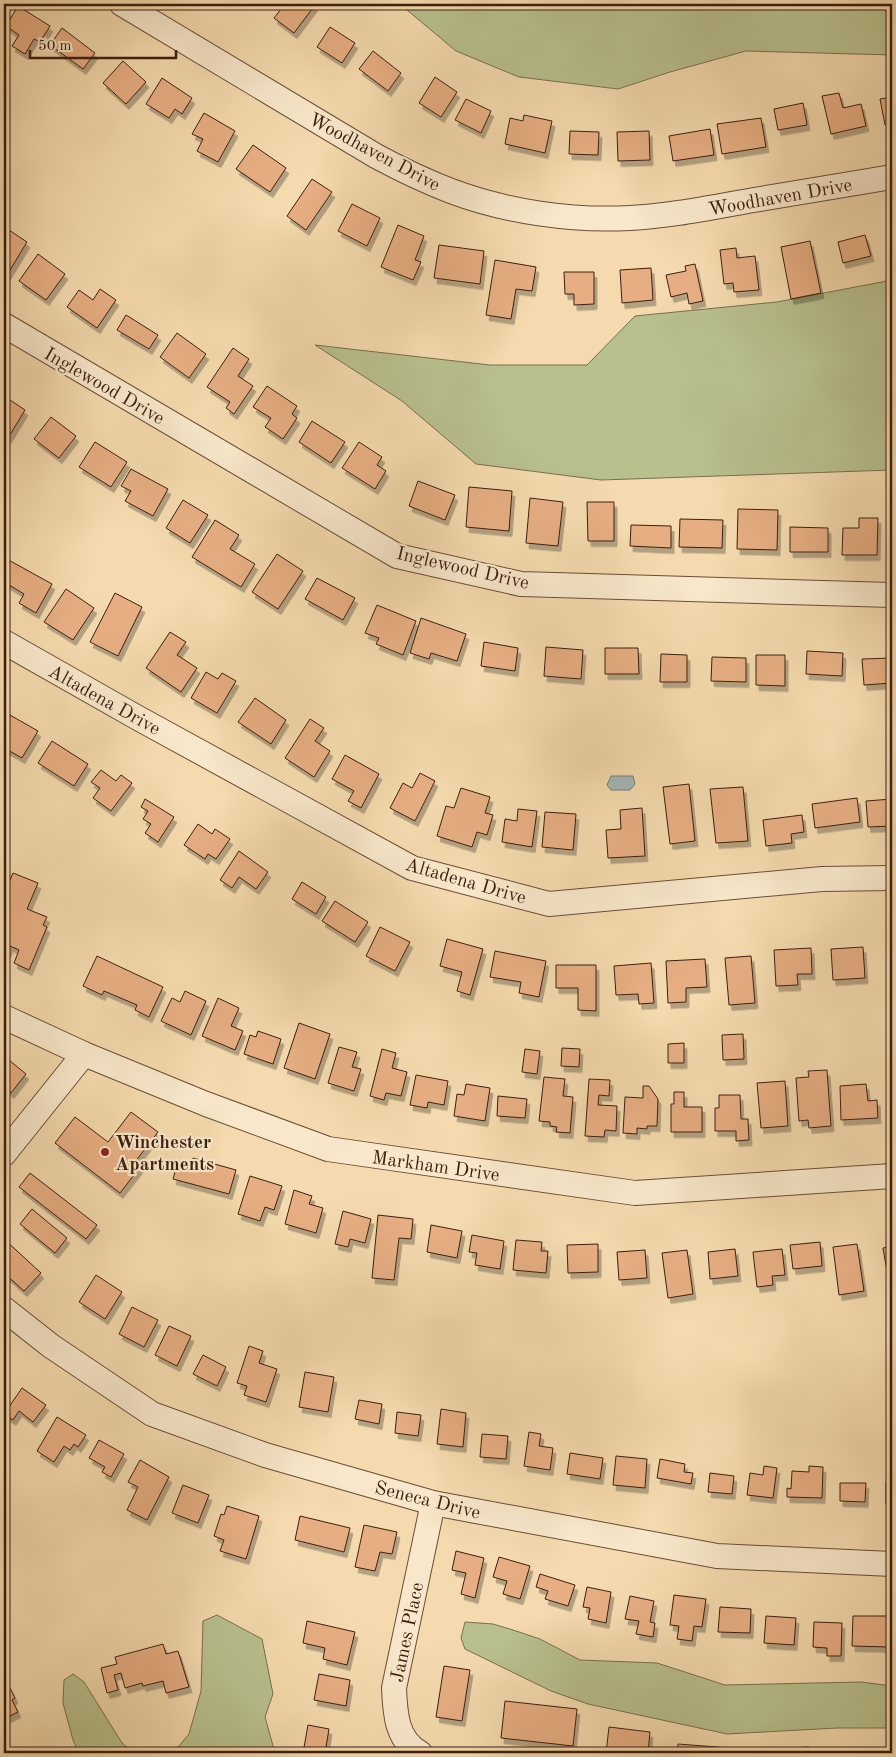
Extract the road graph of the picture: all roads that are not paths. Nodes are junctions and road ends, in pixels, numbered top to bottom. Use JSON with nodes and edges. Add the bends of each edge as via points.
{"nodes":[{"id":1,"x":122,"y":4,"type":"edge"},
{"id":2,"x":892,"y":177,"type":"edge"},
{"id":3,"x":4,"y":325,"type":"edge"},
{"id":4,"x":892,"y":595,"type":"edge"},
{"id":5,"x":4,"y":642,"type":"edge"},
{"id":6,"x":892,"y":878,"type":"edge"},
{"id":7,"x":4,"y":1017,"type":"edge"},
{"id":8,"x":84,"y":1054,"type":"junction"},
{"id":9,"x":4,"y":1154,"type":"edge"},
{"id":10,"x":892,"y":1176,"type":"edge"},
{"id":11,"x":4,"y":1309,"type":"edge"},
{"id":12,"x":433,"y":1503,"type":"junction"},
{"id":13,"x":892,"y":1564,"type":"edge"},
{"id":14,"x":420,"y":1753,"type":"edge"}],
"edges":[{"from":1,"to":2,"type":"street","name":"Woodhaven Drive","via":[[376,156],[452,192],[494,204],[537,213],[630,218]]},
{"from":3,"to":4,"type":"street","name":"Inglewood Drive","via":[[397,556],[521,584]]},
{"from":5,"to":6,"type":"street","name":"Altadena Drive","via":[[412,868],[549,904],[822,879]]},
{"from":7,"to":8,"type":"street","name":"Markham Drive"},
{"from":8,"to":9,"type":"street"},
{"from":8,"to":10,"type":"street","name":"Markham Drive","via":[[328,1149],[635,1193]]},
{"from":11,"to":12,"type":"street","name":"Seneca Drive","via":[[51,1346],[152,1414],[265,1455]]},
{"from":12,"to":13,"type":"street","name":"Seneca Drive","via":[[717,1556]]},
{"from":12,"to":14,"type":"street","name":"James Place","via":[[394,1688],[395,1715],[402,1736]]}]}
